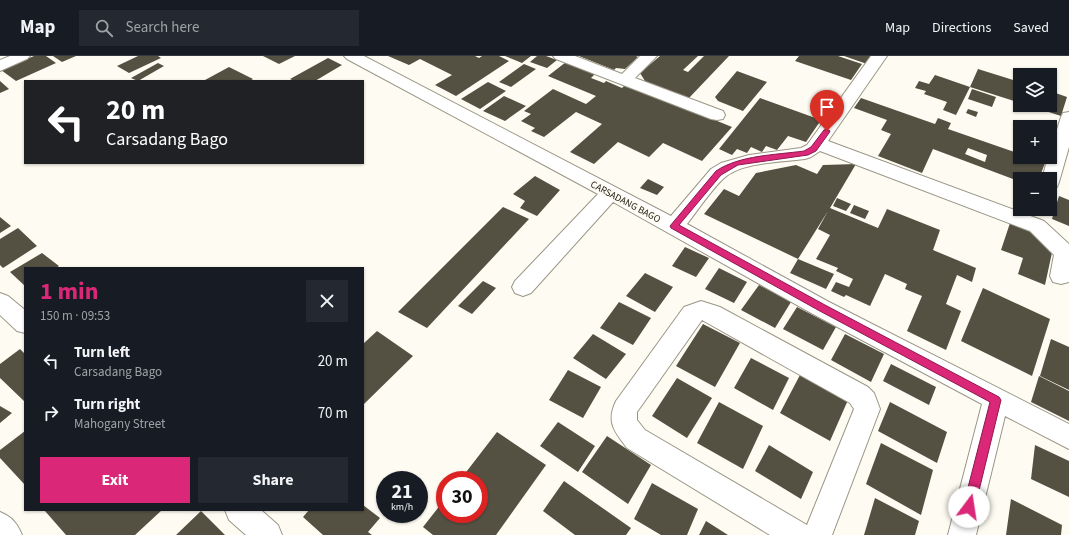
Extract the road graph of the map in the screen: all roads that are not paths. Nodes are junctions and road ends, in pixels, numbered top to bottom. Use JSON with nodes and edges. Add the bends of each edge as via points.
{"nodes":[{"id":1,"x":22,"y":56,"type":"edge"},
{"id":2,"x":352,"y":56,"type":"edge"},
{"id":3,"x":561,"y":56,"type":"edge"},
{"id":4,"x":649,"y":56,"type":"edge"},
{"id":5,"x":879,"y":56,"type":"edge"},
{"id":6,"x":0,"y":66,"type":"edge"},
{"id":7,"x":624,"y":80,"type":"junction"},
{"id":8,"x":717,"y":116,"type":"dead end"},
{"id":9,"x":1069,"y":117,"type":"edge"},
{"id":10,"x":818,"y":144,"type":"junction"},
{"id":11,"x":1062,"y":166,"type":"edge"},
{"id":12,"x":611,"y":192,"type":"junction"},
{"id":13,"x":1040,"y":218,"type":"edge"},
{"id":14,"x":674,"y":226,"type":"junction"},
{"id":15,"x":1061,"y":276,"type":"dead end"},
{"id":16,"x":523,"y":287,"type":"dead end"},
{"id":17,"x":0,"y":302,"type":"edge"},
{"id":18,"x":24,"y":323,"type":"edge"},
{"id":19,"x":996,"y":400,"type":"junction"},
{"id":20,"x":1069,"y":437,"type":"edge"},
{"id":21,"x":240,"y":511,"type":"edge"},
{"id":22,"x":0,"y":526,"type":"edge"},
{"id":23,"x":8,"y":535,"type":"edge"},
{"id":24,"x":268,"y":535,"type":"edge"},
{"id":25,"x":797,"y":535,"type":"edge"},
{"id":26,"x":818,"y":535,"type":"edge"},
{"id":27,"x":962,"y":535,"type":"edge"}],
"edges":[{"from":1,"to":6,"type":"street"},
{"from":2,"to":12,"type":"street","name":"CARSADANG BAGO"},
{"from":3,"to":7,"type":"street"},
{"from":4,"to":7,"type":"street"},
{"from":5,"to":10,"type":"street"},
{"from":7,"to":8,"type":"street"},
{"from":9,"to":11,"type":"street"},
{"from":10,"to":13,"type":"street"},
{"from":10,"to":14,"type":"street","via":[[805,153],[737,163],[726,168],[718,173]]},
{"from":12,"to":14,"type":"street","name":"CARSADANG BAGO"},
{"from":12,"to":16,"type":"street"},
{"from":13,"to":15,"type":"street","via":[[1065,253]]},
{"from":14,"to":19,"type":"street","name":"CARSADANG BAGO","via":[[821,308]]},
{"from":17,"to":18,"type":"street"},
{"from":19,"to":20,"type":"street","name":"CARSADANG BAGO"},
{"from":19,"to":27,"type":"street"},
{"from":21,"to":24,"type":"street"},
{"from":22,"to":23,"type":"street"},
{"from":25,"to":26,"type":"street","via":[[636,439],[624,424],[625,409],[692,314],[701,310],[712,314],[865,401],[868,409]]}]}
